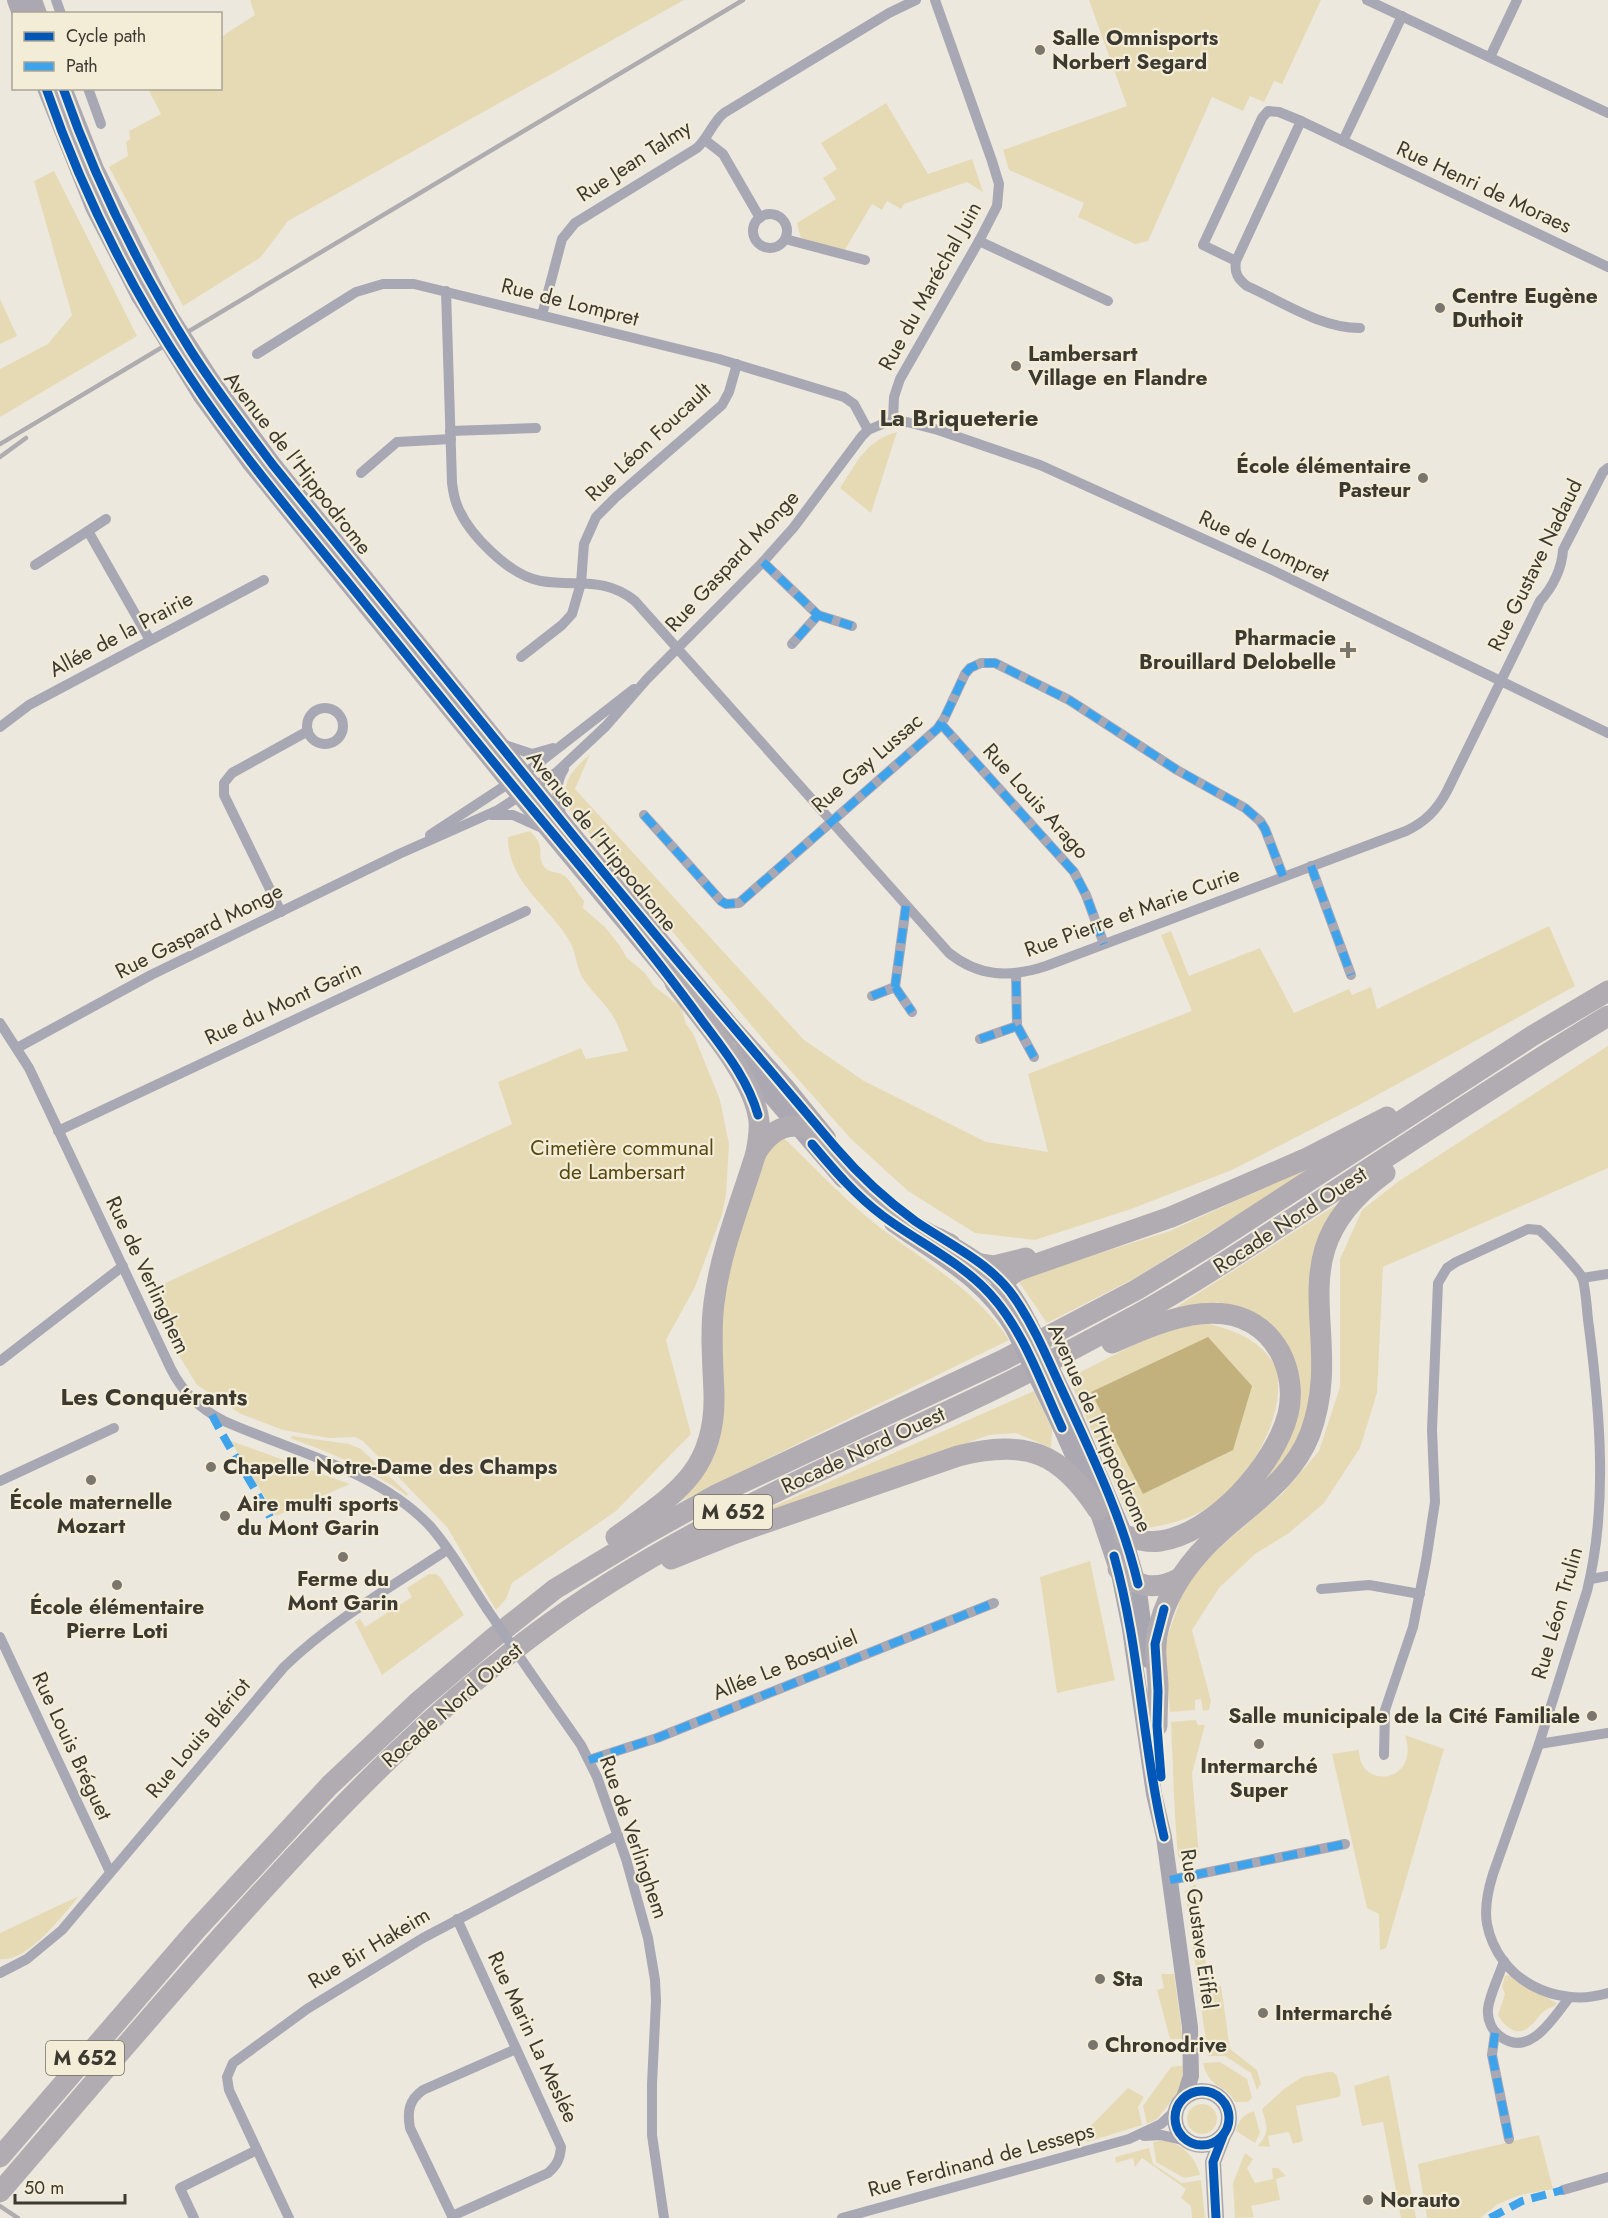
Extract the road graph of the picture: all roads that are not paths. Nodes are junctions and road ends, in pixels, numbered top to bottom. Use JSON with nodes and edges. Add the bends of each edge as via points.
{"nodes":[{"id":1,"x":916,"y":0,"type":"edge"},
{"id":2,"x":935,"y":0,"type":"edge"},
{"id":3,"x":1367,"y":0,"type":"edge"},
{"id":4,"x":1517,"y":0,"type":"edge"},
{"id":5,"x":903,"y":2,"type":"edge"},
{"id":6,"x":1402,"y":16,"type":"junction"},
{"id":7,"x":1490,"y":57,"type":"junction"},
{"id":8,"x":47,"y":90,"type":"edge"},
{"id":9,"x":64,"y":90,"type":"edge"},
{"id":10,"x":89,"y":90,"type":"edge"},
{"id":11,"x":1608,"y":113,"type":"edge"},
{"id":12,"x":1301,"y":122,"type":"junction"},
{"id":13,"x":101,"y":124,"type":"dead end"},
{"id":14,"x":705,"y":140,"type":"junction"},
{"id":15,"x":1343,"y":141,"type":"junction"},
{"id":16,"x":760,"y":218,"type":"junction"},
{"id":17,"x":785,"y":239,"type":"junction"},
{"id":18,"x":979,"y":241,"type":"junction"},
{"id":19,"x":865,"y":260,"type":"dead end"},
{"id":20,"x":1236,"y":261,"type":"junction"},
{"id":21,"x":1608,"y":267,"type":"edge"},
{"id":22,"x":146,"y":291,"type":"junction"},
{"id":23,"x":446,"y":291,"type":"junction"},
{"id":24,"x":1108,"y":301,"type":"dead end"},
{"id":25,"x":542,"y":315,"type":"junction"},
{"id":26,"x":1360,"y":328,"type":"dead end"},
{"id":27,"x":257,"y":354,"type":"dead end"},
{"id":28,"x":737,"y":364,"type":"junction"},
{"id":29,"x":207,"y":389,"type":"junction"},
{"id":30,"x":893,"y":421,"type":"junction"},
{"id":31,"x":536,"y":428,"type":"dead end"},
{"id":32,"x":868,"y":430,"type":"junction"},
{"id":33,"x":450,"y":435,"type":"junction"},
{"id":34,"x":1608,"y":468,"type":"edge"},
{"id":35,"x":361,"y":473,"type":"dead end"},
{"id":36,"x":106,"y":519,"type":"dead end"},
{"id":37,"x":88,"y":531,"type":"junction"},
{"id":38,"x":763,"y":562,"type":"junction"},
{"id":39,"x":34,"y":565,"type":"dead end"},
{"id":40,"x":264,"y":580,"type":"dead end"},
{"id":41,"x":581,"y":583,"type":"junction"},
{"id":42,"x":818,"y":615,"type":"junction"},
{"id":43,"x":852,"y":626,"type":"dead end"},
{"id":44,"x":150,"y":640,"type":"junction"},
{"id":45,"x":792,"y":644,"type":"dead end"},
{"id":46,"x":678,"y":648,"type":"junction"},
{"id":47,"x":521,"y":657,"type":"dead end"},
{"id":48,"x":647,"y":679,"type":"junction"},
{"id":49,"x":1500,"y":681,"type":"junction"},
{"id":50,"x":941,"y":724,"type":"junction"},
{"id":51,"x":0,"y":727,"type":"edge"},
{"id":52,"x":308,"y":731,"type":"dead end"},
{"id":53,"x":1608,"y":733,"type":"edge"},
{"id":54,"x":577,"y":734,"type":"junction"},
{"id":55,"x":497,"y":741,"type":"junction"},
{"id":56,"x":569,"y":762,"type":"junction"},
{"id":57,"x":522,"y":785,"type":"junction"},
{"id":58,"x":644,"y":815,"type":"dead end"},
{"id":59,"x":485,"y":816,"type":"junction"},
{"id":60,"x":831,"y":821,"type":"junction"},
{"id":61,"x":562,"y":834,"type":"junction"},
{"id":62,"x":399,"y":854,"type":"junction"},
{"id":63,"x":1311,"y":866,"type":"junction"},
{"id":64,"x":1283,"y":876,"type":"junction"},
{"id":65,"x":906,"y":906,"type":"junction"},
{"id":66,"x":526,"y":911,"type":"dead end"},
{"id":67,"x":281,"y":912,"type":"junction"},
{"id":68,"x":1104,"y":944,"type":"junction"},
{"id":69,"x":1016,"y":974,"type":"junction"},
{"id":70,"x":1351,"y":975,"type":"dead end"},
{"id":71,"x":675,"y":983,"type":"junction"},
{"id":72,"x":895,"y":987,"type":"junction"},
{"id":73,"x":1608,"y":991,"type":"edge"},
{"id":74,"x":872,"y":996,"type":"dead end"},
{"id":75,"x":912,"y":1012,"type":"dead end"},
{"id":76,"x":1608,"y":1016,"type":"edge"},
{"id":77,"x":0,"y":1023,"type":"edge"},
{"id":78,"x":1017,"y":1026,"type":"junction"},
{"id":79,"x":981,"y":1039,"type":"dead end"},
{"id":80,"x":17,"y":1048,"type":"junction"},
{"id":81,"x":1034,"y":1057,"type":"dead end"},
{"id":82,"x":1519,"y":1072,"type":"junction"},
{"id":83,"x":1464,"y":1081,"type":"junction"},
{"id":84,"x":797,"y":1126,"type":"junction"},
{"id":85,"x":58,"y":1131,"type":"junction"},
{"id":86,"x":756,"y":1153,"type":"junction"},
{"id":87,"x":950,"y":1244,"type":"junction"},
{"id":88,"x":1059,"y":1254,"type":"junction"},
{"id":89,"x":982,"y":1264,"type":"junction"},
{"id":90,"x":123,"y":1266,"type":"junction"},
{"id":91,"x":1608,"y":1274,"type":"edge"},
{"id":92,"x":1582,"y":1278,"type":"junction"},
{"id":93,"x":1003,"y":1282,"type":"junction"},
{"id":94,"x":1001,"y":1307,"type":"junction"},
{"id":95,"x":1022,"y":1327,"type":"junction"},
{"id":96,"x":1,"y":1357,"type":"edge"},
{"id":97,"x":1021,"y":1377,"type":"junction"},
{"id":98,"x":1067,"y":1421,"type":"junction"},
{"id":99,"x":114,"y":1428,"type":"dead end"},
{"id":100,"x":0,"y":1481,"type":"edge"},
{"id":101,"x":1098,"y":1510,"type":"junction"},
{"id":102,"x":1124,"y":1535,"type":"junction"},
{"id":103,"x":447,"y":1550,"type":"junction"},
{"id":104,"x":1118,"y":1569,"type":"junction"},
{"id":105,"x":1608,"y":1576,"type":"edge"},
{"id":106,"x":1179,"y":1579,"type":"junction"},
{"id":107,"x":1591,"y":1579,"type":"junction"},
{"id":108,"x":1138,"y":1584,"type":"junction"},
{"id":109,"x":555,"y":1589,"type":"junction"},
{"id":110,"x":1321,"y":1589,"type":"dead end"},
{"id":111,"x":1420,"y":1594,"type":"junction"},
{"id":112,"x":585,"y":1598,"type":"junction"},
{"id":113,"x":994,"y":1603,"type":"dead end"},
{"id":114,"x":0,"y":1637,"type":"edge"},
{"id":115,"x":1157,"y":1725,"type":"junction"},
{"id":116,"x":1608,"y":1733,"type":"edge"},
{"id":117,"x":1539,"y":1744,"type":"junction"},
{"id":118,"x":1384,"y":1755,"type":"dead end"},
{"id":119,"x":589,"y":1760,"type":"junction"},
{"id":120,"x":618,"y":1835,"type":"junction"},
{"id":121,"x":1164,"y":1837,"type":"junction"},
{"id":122,"x":1345,"y":1844,"type":"dead end"},
{"id":123,"x":110,"y":1872,"type":"junction"},
{"id":124,"x":1170,"y":1880,"type":"junction"},
{"id":125,"x":457,"y":1919,"type":"junction"},
{"id":126,"x":1504,"y":1961,"type":"junction"},
{"id":127,"x":0,"y":1973,"type":"edge"},
{"id":128,"x":1603,"y":1995,"type":"edge"},
{"id":129,"x":1569,"y":1998,"type":"junction"},
{"id":130,"x":1190,"y":2027,"type":"junction"},
{"id":131,"x":1495,"y":2033,"type":"junction"},
{"id":132,"x":516,"y":2049,"type":"junction"},
{"id":133,"x":1215,"y":2094,"type":"junction"},
{"id":134,"x":1180,"y":2103,"type":"junction"},
{"id":135,"x":1223,"y":2136,"type":"junction"},
{"id":136,"x":1129,"y":2139,"type":"junction"},
{"id":137,"x":1509,"y":2139,"type":"dead end"},
{"id":138,"x":1188,"y":2141,"type":"junction"},
{"id":139,"x":257,"y":2150,"type":"junction"},
{"id":140,"x":0,"y":2157,"type":"edge"},
{"id":141,"x":1608,"y":2177,"type":"edge"},
{"id":142,"x":1563,"y":2190,"type":"dead end"},
{"id":143,"x":0,"y":2192,"type":"edge"},
{"id":144,"x":1216,"y":2215,"type":"edge"},
{"id":145,"x":453,"y":2217,"type":"edge"},
{"id":146,"x":194,"y":2218,"type":"edge"},
{"id":147,"x":288,"y":2218,"type":"edge"},
{"id":148,"x":664,"y":2218,"type":"edge"},
{"id":149,"x":842,"y":2218,"type":"edge"}],
"edges":[{"from":1,"to":5,"type":"street","name":"Rue Jean Talmy"},
{"from":2,"to":18,"type":"street","name":"Rue du Maréchal Juin","via":[[999,184],[997,206]]},
{"from":3,"to":6,"type":"street"},
{"from":4,"to":7,"type":"street"},
{"from":5,"to":14,"type":"street","name":"Rue Jean Talmy","via":[[724,113]]},
{"from":6,"to":7,"type":"street"},
{"from":6,"to":15,"type":"street"},
{"from":7,"to":11,"type":"street"},
{"from":8,"to":22,"type":"main road","name":"Avenue de l'Hippodrome","via":[[90,198]]},
{"from":9,"to":22,"type":"main road","name":"Avenue de l'Hippodrome"},
{"from":10,"to":13,"type":"street"},
{"from":12,"to":15,"type":"street","name":"Rue Henri de Moraes"},
{"from":12,"to":20,"type":"street"},
{"from":12,"to":20,"type":"street","name":"Rue Henri de Moraes","via":[[1271,110],[1264,114],[1203,245]]},
{"from":14,"to":16,"type":"street","via":[[723,154]]},
{"from":14,"to":25,"type":"street","name":"Rue Jean Talmy","via":[[570,228],[559,248]]},
{"from":15,"to":21,"type":"street","name":"Rue Henri de Moraes"},
{"from":16,"to":17,"type":"street","via":[[780,218],[786,230]]},
{"from":16,"to":17,"type":"street","via":[[753,231],[759,245],[774,248]]},
{"from":17,"to":19,"type":"street"},
{"from":18,"to":24,"type":"street"},
{"from":18,"to":30,"type":"street","name":"Rue du Maréchal Juin","via":[[900,379]]},
{"from":20,"to":26,"type":"street","via":[[1237,276],[1247,286],[1328,324]]},
{"from":22,"to":29,"type":"main road","name":"Avenue de l'Hippodrome","bridge":true,"via":[[171,319]]},
{"from":23,"to":25,"type":"street","name":"Rue de Lompret"},
{"from":23,"to":27,"type":"street","name":"Rue de Lompret","via":[[404,283],[364,288]]},
{"from":23,"to":33,"type":"street","name":"Rue Pierre et Marie Curie"},
{"from":25,"to":28,"type":"street","name":"Rue de Lompret"},
{"from":28,"to":32,"type":"street","name":"Rue de Lompret","via":[[849,400]]},
{"from":28,"to":41,"type":"street","name":"Rue Léon Foucault","via":[[722,405],[596,517],[584,544]]},
{"from":29,"to":55,"type":"main road","name":"Avenue de l'Hippodrome"},
{"from":29,"to":57,"type":"main road","name":"Avenue de l'Hippodrome","via":[[250,462]]},
{"from":30,"to":32,"type":"street"},
{"from":30,"to":49,"type":"street","name":"Rue de Lompret","via":[[938,430],[1047,468],[1270,569]]},
{"from":31,"to":33,"type":"street"},
{"from":32,"to":38,"type":"street","name":"Rue Gaspard Monge"},
{"from":33,"to":35,"type":"street","via":[[397,442]]},
{"from":33,"to":41,"type":"street","name":"Rue Pierre et Marie Curie","via":[[457,506],[486,546],[532,578]]},
{"from":34,"to":49,"type":"street","name":"Rue Gustave Nadaud","via":[[1563,550],[1563,562],[1549,592],[1540,601]]},
{"from":36,"to":37,"type":"street"},
{"from":37,"to":39,"type":"street"},
{"from":37,"to":44,"type":"street"},
{"from":38,"to":42,"type":"street"},
{"from":38,"to":46,"type":"street","name":"Rue Gaspard Monge"},
{"from":40,"to":44,"type":"street","name":"Allée de la Prairie"},
{"from":41,"to":46,"type":"street","name":"Rue Pierre et Marie Curie","via":[[609,586],[627,595]]},
{"from":41,"to":47,"type":"street","name":"Rue Léon Foucault","via":[[572,614]]},
{"from":42,"to":43,"type":"street"},
{"from":42,"to":45,"type":"street"},
{"from":44,"to":51,"type":"street","name":"Allée de la Prairie","via":[[29,705]]},
{"from":46,"to":48,"type":"street","name":"Rue Gaspard Monge"},
{"from":46,"to":60,"type":"street","name":"Rue Pierre et Marie Curie"},
{"from":48,"to":54,"type":"street","name":"Rue Gaspard Monge"},
{"from":48,"to":56,"type":"street","name":"Rue Gaspard Monge"},
{"from":49,"to":53,"type":"street","name":"Rue de Lompret"},
{"from":49,"to":63,"type":"street","name":"Rue Pierre et Marie Curie","via":[[1447,791],[1430,816],[1406,831]]},
{"from":50,"to":60,"type":"street","name":"Rue Gay Lussac"},
{"from":50,"to":64,"type":"street","name":"Rue Gay Lussac","via":[[970,668],[988,663],[1001,666],[1069,700],[1177,770],[1245,808],[1265,829]]},
{"from":50,"to":68,"type":"street","name":"Rue Louis Arago","via":[[1074,872]]},
{"from":52,"to":67,"type":"street","via":[[232,773],[224,783],[224,795]]},
{"from":54,"to":55,"type":"street","via":[[532,754]]},
{"from":54,"to":57,"type":"street","name":"Rue Gaspard Monge"},
{"from":55,"to":57,"type":"main road","name":"Avenue de l'Hippodrome"},
{"from":56,"to":57,"type":"street","name":"Rue Gaspard Monge"},
{"from":56,"to":61,"type":"street","via":[[560,775],[557,793]]},
{"from":57,"to":59,"type":"street","name":"Rue Gaspard Monge"},
{"from":57,"to":61,"type":"main road","name":"Avenue de l'Hippodrome"},
{"from":57,"to":62,"type":"street","name":"Rue Gaspard Monge"},
{"from":58,"to":60,"type":"street","name":"Rue Gay Lussac","via":[[721,901],[731,904],[744,899]]},
{"from":59,"to":61,"type":"street","via":[[513,815]]},
{"from":59,"to":62,"type":"street","name":"Rue Gaspard Monge"},
{"from":60,"to":65,"type":"street","name":"Rue Pierre et Marie Curie"},
{"from":61,"to":71,"type":"main road","name":"Avenue de l'Hippodrome"},
{"from":61,"to":87,"type":"main road","name":"Avenue de l'Hippodrome","via":[[859,1174],[881,1195]]},
{"from":62,"to":67,"type":"street","name":"Rue Gaspard Monge"},
{"from":63,"to":64,"type":"street","name":"Rue Pierre et Marie Curie"},
{"from":63,"to":70,"type":"street"},
{"from":64,"to":68,"type":"street","name":"Rue Pierre et Marie Curie"},
{"from":65,"to":69,"type":"street","name":"Rue Pierre et Marie Curie","via":[[956,959],[983,970]]},
{"from":65,"to":72,"type":"street"},
{"from":66,"to":85,"type":"street","name":"Rue du Mont Garin"},
{"from":67,"to":80,"type":"street","name":"Rue Gaspard Monge","via":[[151,975]]},
{"from":68,"to":69,"type":"street","name":"Rue Pierre et Marie Curie"},
{"from":69,"to":78,"type":"street"},
{"from":71,"to":84,"type":"main road","name":"Avenue de l'Hippodrome"},
{"from":71,"to":86,"type":"highway","via":[[736,1065],[749,1089],[759,1124]]},
{"from":72,"to":74,"type":"street"},
{"from":72,"to":75,"type":"street"},
{"from":73,"to":83,"type":"highway","name":"Rocade Nord Ouest","number":"M 652"},
{"from":76,"to":82,"type":"highway","name":"Rocade Nord Ouest","number":"M 652"},
{"from":77,"to":80,"type":"street","name":"Rue de Verlinghem"},
{"from":78,"to":79,"type":"street"},
{"from":78,"to":81,"type":"street"},
{"from":80,"to":85,"type":"street","name":"Rue de Verlinghem"},
{"from":82,"to":97,"type":"highway","name":"Rocade Nord Ouest","number":"M 652","via":[[1197,1280]]},
{"from":82,"to":106,"type":"highway","via":[[1374,1181],[1338,1217],[1320,1271],[1321,1378],[1309,1437],[1281,1480],[1212,1540]]},
{"from":83,"to":88,"type":"highway","via":[[1216,1198],[1111,1239]]},
{"from":83,"to":109,"type":"highway","name":"Rocade Nord Ouest","number":"M 652","via":[[1126,1296],[1004,1360],[734,1486]]},
{"from":84,"to":86,"type":"highway","via":[[774,1132]]},
{"from":84,"to":87,"type":"highway","via":[[814,1132],[850,1174],[896,1214],[916,1229]]},
{"from":84,"to":94,"type":"main road","name":"Avenue de l'Hippodrome","via":[[867,1203],[971,1277]]},
{"from":85,"to":90,"type":"street","name":"Rue de Verlinghem"},
{"from":86,"to":109,"type":"highway","via":[[716,1286],[712,1326],[714,1408],[704,1456],[670,1497]]},
{"from":87,"to":89,"type":"main road","name":"Avenue de l'Hippodrome"},
{"from":88,"to":89,"type":"highway","via":[[994,1266]]},
{"from":88,"to":93,"type":"highway","via":[[1019,1270]]},
{"from":89,"to":93,"type":"main road","name":"Avenue de l'Hippodrome"},
{"from":90,"to":96,"type":"street"},
{"from":90,"to":103,"type":"street","name":"Rue de Verlinghem","via":[[187,1395],[224,1421],[376,1485],[425,1521]]},
{"from":91,"to":92,"type":"street"},
{"from":92,"to":107,"type":"street","name":"Rue Léon Trulin","via":[[1600,1437],[1598,1521]]},
{"from":92,"to":111,"type":"street","via":[[1534,1228],[1456,1262],[1440,1277],[1432,1430],[1435,1492]]},
{"from":93,"to":94,"type":"highway"},
{"from":93,"to":95,"type":"main road","name":"Avenue de l'Hippodrome","via":[[1017,1301]]},
{"from":94,"to":95,"type":"main road","name":"Avenue de l'Hippodrome"},
{"from":95,"to":98,"type":"main road","name":"Avenue de l'Hippodrome","bridge":true},
{"from":97,"to":102,"type":"highway","via":[[1168,1320],[1194,1314],[1238,1317],[1262,1330],[1276,1347],[1288,1374],[1289,1405],[1279,1437],[1253,1478],[1226,1507],[1180,1534],[1153,1542]]},
{"from":97,"to":112,"type":"highway","name":"Rocade Nord Ouest","number":"M 652","via":[[729,1513]]},
{"from":98,"to":101,"type":"main road","name":"Avenue de l'Hippodrome"},
{"from":98,"to":102,"type":"main road","name":"Avenue de l'Hippodrome"},
{"from":99,"to":100,"type":"street"},
{"from":101,"to":104,"type":"main road","name":"Avenue de l'Hippodrome"},
{"from":101,"to":112,"type":"highway","via":[[1073,1476],[1052,1460],[1023,1451],[987,1450],[958,1456],[697,1547]]},
{"from":102,"to":108,"type":"main road","name":"Avenue de l'Hippodrome"},
{"from":103,"to":119,"type":"street","name":"Rue de Verlinghem","bridge":true},
{"from":103,"to":123,"type":"street","name":"Rue Louis Blériot","via":[[305,1646]]},
{"from":104,"to":108,"type":"highway"},
{"from":104,"to":121,"type":"main road","name":"Avenue de l'Hippodrome"},
{"from":105,"to":107,"type":"street"},
{"from":106,"to":108,"type":"highway","via":[[1162,1586]]},
{"from":106,"to":115,"type":"highway","via":[[1156,1635]]},
{"from":107,"to":117,"type":"street","name":"Rue Léon Trulin"},
{"from":108,"to":115,"type":"main road","name":"Avenue de l'Hippodrome"},
{"from":109,"to":140,"type":"highway","name":"Rocade Nord Ouest","number":"M 652","via":[[427,1694],[329,1786],[196,1930]]},
{"from":110,"to":111,"type":"street","via":[[1369,1585]]},
{"from":111,"to":118,"type":"street","via":[[1407,1649],[1385,1710]]},
{"from":112,"to":143,"type":"highway","name":"Rocade Nord Ouest","number":"M 652","via":[[450,1702],[360,1787],[236,1918]]},
{"from":113,"to":119,"type":"street","name":"Allée Le Bosquiel","via":[[657,1738]]},
{"from":114,"to":123,"type":"street","name":"Rue Louis Bréguet"},
{"from":115,"to":121,"type":"main road","name":"Avenue de l'Hippodrome"},
{"from":116,"to":117,"type":"street"},
{"from":117,"to":126,"type":"street","name":"Rue Léon Trulin","via":[[1490,1884],[1486,1917]]},
{"from":119,"to":120,"type":"street","name":"Rue de Verlinghem"},
{"from":120,"to":125,"type":"street","name":"Rue Bir Hakeim"},
{"from":120,"to":148,"type":"street","name":"Rue de Verlinghem","via":[[642,1913],[655,1980],[652,2135]]},
{"from":121,"to":124,"type":"main road","name":"Rue Gustave Eiffel"},
{"from":122,"to":124,"type":"street"},
{"from":123,"to":127,"type":"street","name":"Rue Louis Blériot","via":[[50,1941]]},
{"from":124,"to":130,"type":"main road","name":"Rue Gustave Eiffel"},
{"from":125,"to":132,"type":"street","name":"Rue Marin La Meslée"},
{"from":125,"to":139,"type":"street","name":"Rue Bir Hakeim","via":[[324,1997],[232,2063],[227,2086]]},
{"from":126,"to":129,"type":"street","name":"Rue Léon Trulin","via":[[1531,1985]]},
{"from":126,"to":131,"type":"street","via":[[1488,2011]]},
{"from":128,"to":129,"type":"street"},
{"from":129,"to":131,"type":"street","via":[[1532,2040],[1512,2042]]},
{"from":130,"to":133,"type":"main road","name":"Rue Gustave Eiffel","via":[[1203,2077]]},
{"from":130,"to":134,"type":"main road","name":"Rue Gustave Eiffel","via":[[1191,2076]]},
{"from":131,"to":137,"type":"street","via":[[1492,2055]]},
{"from":132,"to":145,"type":"street","name":"Rue Marin La Meslée","via":[[557,2136],[560,2157],[548,2173]]},
{"from":132,"to":145,"type":"street","via":[[423,2090],[410,2105],[410,2128]]},
{"from":133,"to":134,"type":"main road","via":[[1202,2091]]},
{"from":133,"to":135,"type":"main road","via":[[1225,2103],[1229,2115]]},
{"from":134,"to":136,"type":"street","name":"Rue Ferdinand de Lesseps","via":[[1161,2124]]},
{"from":134,"to":138,"type":"main road","via":[[1176,2127]]},
{"from":135,"to":138,"type":"main road","via":[[1213,2144]]},
{"from":135,"to":144,"type":"main road","via":[[1213,2162]]},
{"from":136,"to":138,"type":"street","name":"Rue Ferdinand de Lesseps","via":[[1161,2135]]},
{"from":136,"to":149,"type":"street","name":"Rue Ferdinand de Lesseps"},
{"from":138,"to":144,"type":"main road","via":[[1202,2160]]},
{"from":139,"to":146,"type":"street","via":[[180,2188]]},
{"from":139,"to":147,"type":"street","name":"Rue Bir Hakeim"},
{"from":141,"to":142,"type":"street"}]}
